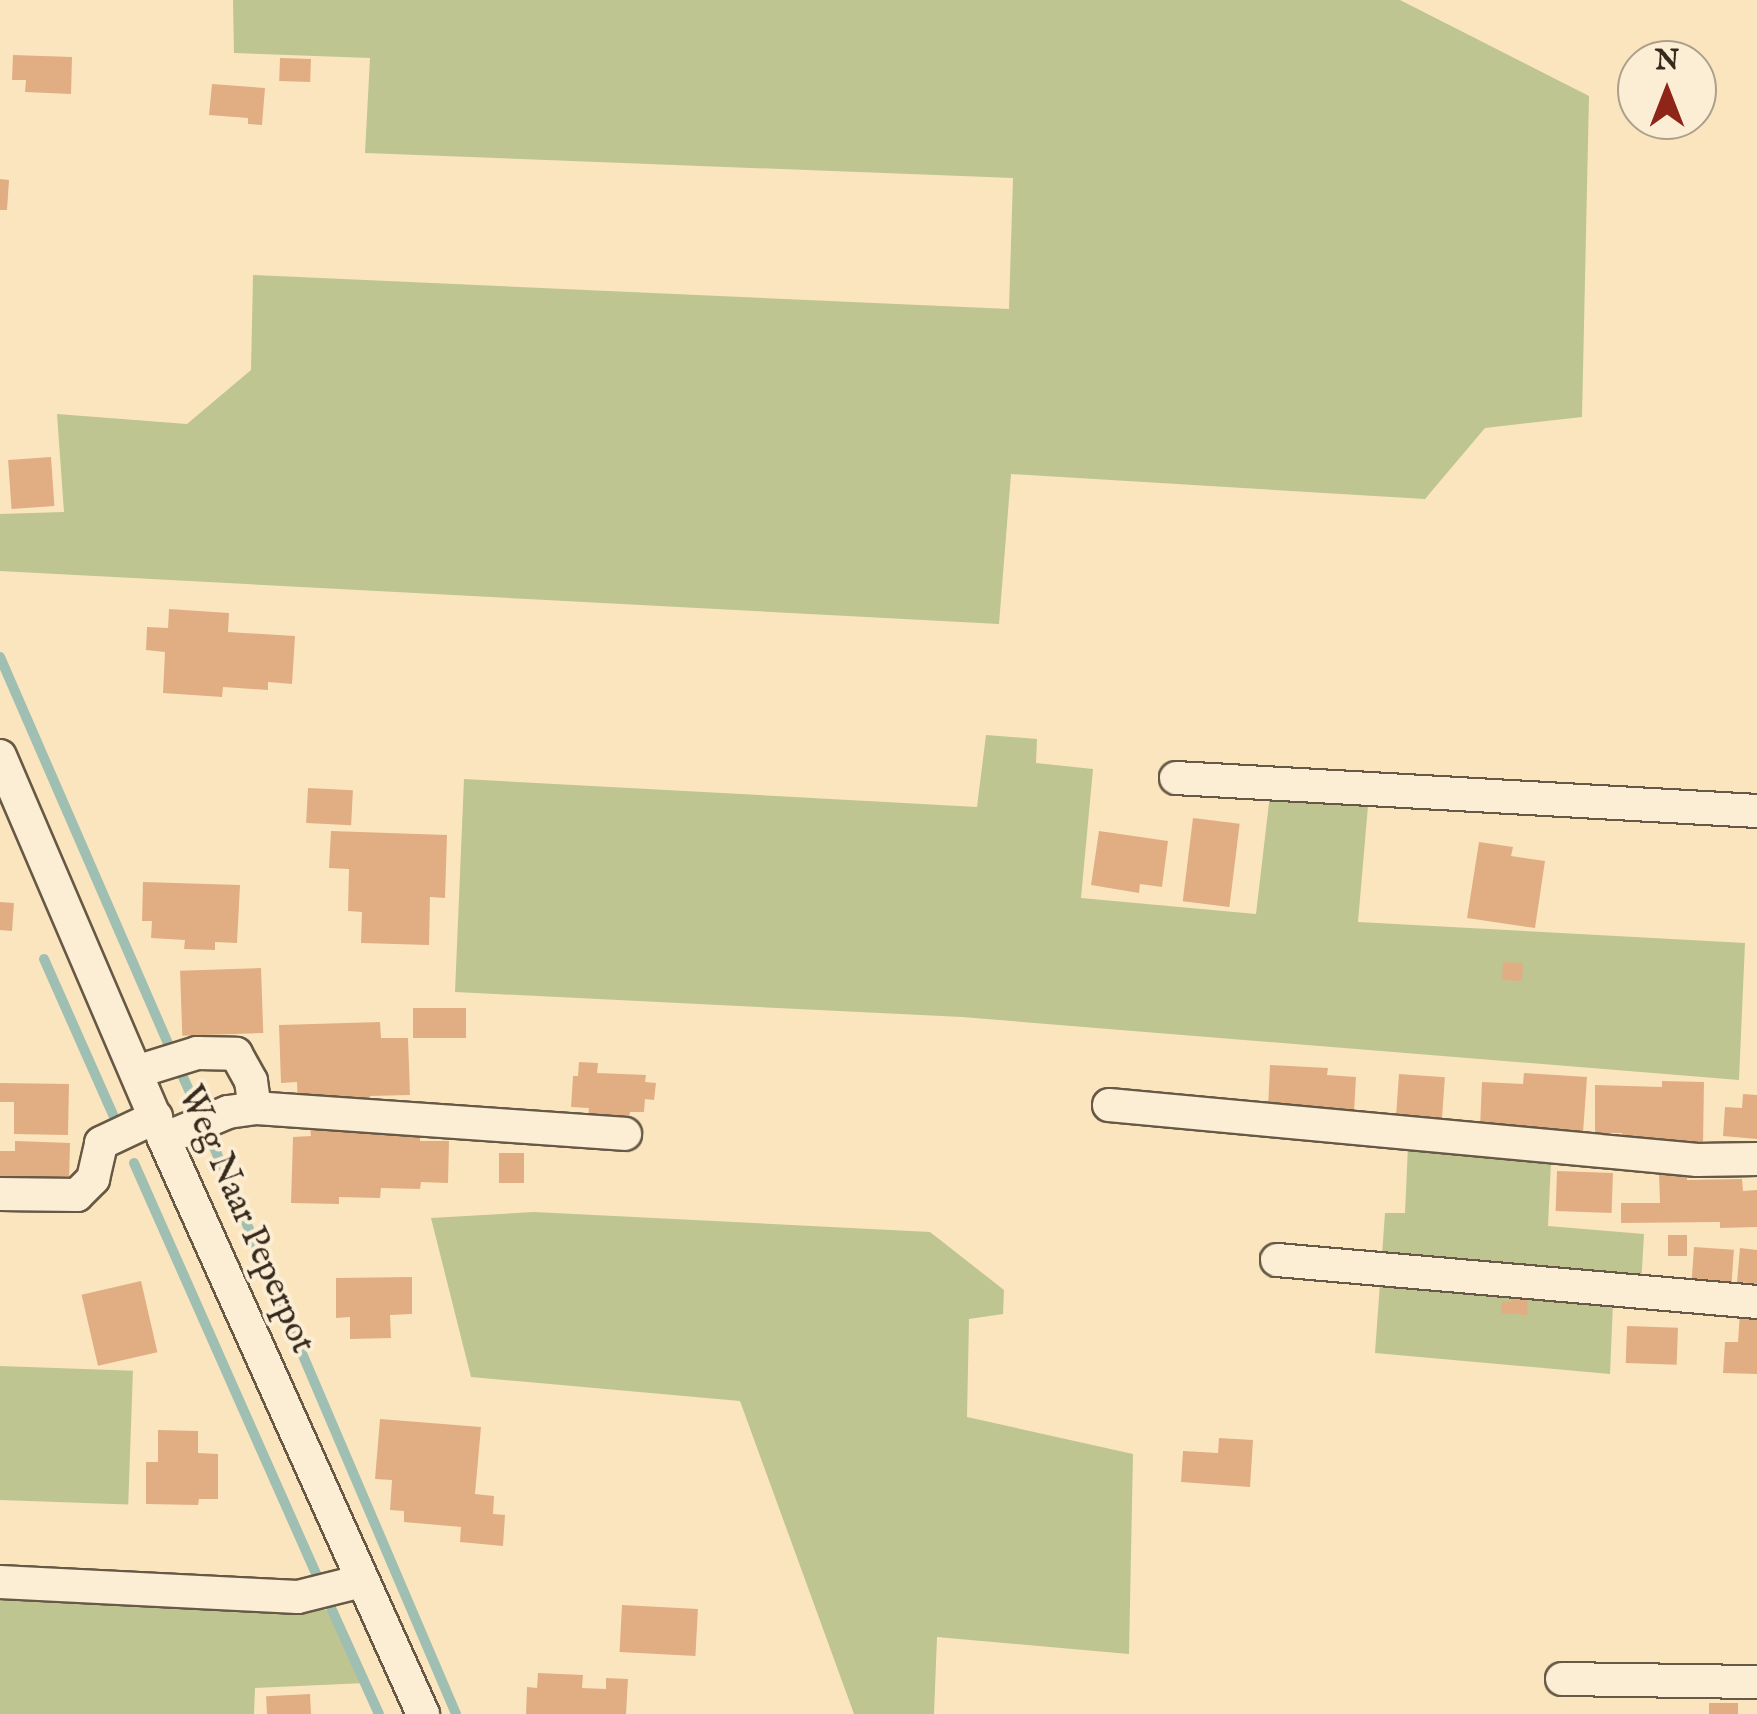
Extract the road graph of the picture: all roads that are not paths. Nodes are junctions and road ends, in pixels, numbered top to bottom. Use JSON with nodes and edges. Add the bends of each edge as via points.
{"nodes":[{"id":1,"x":0,"y":756,"type":"edge"},
{"id":2,"x":1176,"y":778,"type":"dead end"},
{"id":3,"x":1757,"y":811,"type":"edge"},
{"id":4,"x":136,"y":1072,"type":"junction"},
{"id":5,"x":1109,"y":1105,"type":"dead end"},
{"id":6,"x":255,"y":1108,"type":"junction"},
{"id":7,"x":160,"y":1128,"type":"junction"},
{"id":8,"x":625,"y":1134,"type":"dead end"},
{"id":9,"x":1757,"y":1159,"type":"edge"},
{"id":10,"x":0,"y":1194,"type":"edge"},
{"id":11,"x":1277,"y":1260,"type":"dead end"},
{"id":12,"x":1757,"y":1302,"type":"edge"},
{"id":13,"x":0,"y":1582,"type":"edge"},
{"id":14,"x":362,"y":1582,"type":"junction"},
{"id":15,"x":1562,"y":1679,"type":"dead end"},
{"id":16,"x":1757,"y":1682,"type":"edge"},
{"id":17,"x":422,"y":1714,"type":"edge"}],
"edges":[{"from":1,"to":4,"type":"street","name":"Weg Naar Peperpot"},
{"from":2,"to":3,"type":"street"},
{"from":4,"to":6,"type":"street","via":[[197,1052],[236,1054]]},
{"from":4,"to":7,"type":"street","name":"Weg Naar Peperpot"},
{"from":5,"to":9,"type":"street","via":[[1697,1160]]},
{"from":6,"to":7,"type":"street"},
{"from":6,"to":8,"type":"street"},
{"from":7,"to":10,"type":"street","via":[[101,1143],[93,1179],[77,1195]]},
{"from":7,"to":14,"type":"street","name":"Weg Naar Peperpot"},
{"from":11,"to":12,"type":"street"},
{"from":13,"to":14,"type":"street","via":[[298,1596]]},
{"from":14,"to":17,"type":"street","name":"Weg Naar Peperpot"},
{"from":15,"to":16,"type":"street"}]}
